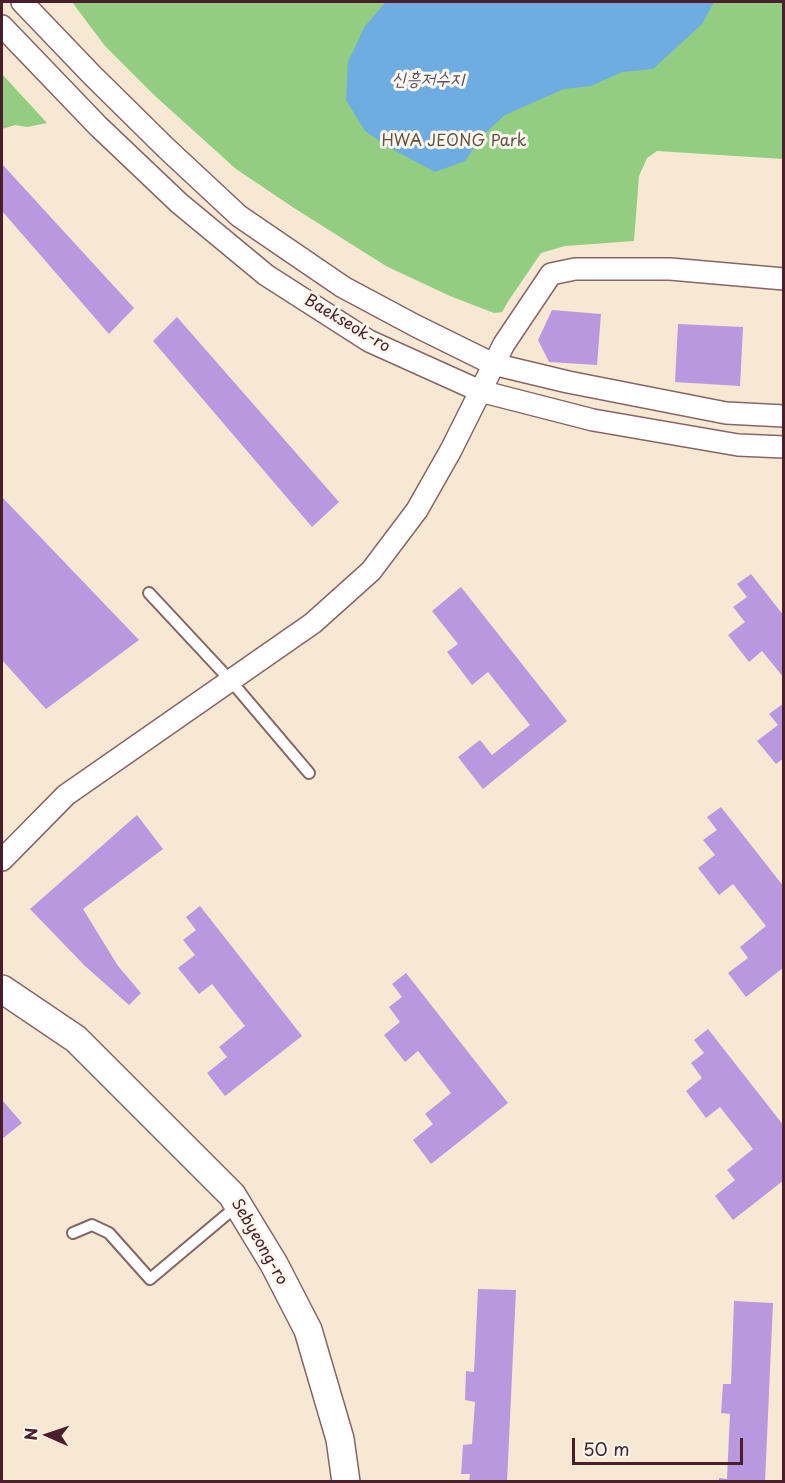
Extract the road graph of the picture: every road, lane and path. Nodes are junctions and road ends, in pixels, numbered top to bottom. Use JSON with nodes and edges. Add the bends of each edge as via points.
{"nodes":[{"id":1,"x":22,"y":2,"type":"edge"},
{"id":2,"x":2,"y":26,"type":"edge"},
{"id":3,"x":783,"y":279,"type":"edge"},
{"id":4,"x":493,"y":364,"type":"junction"},
{"id":5,"x":480,"y":391,"type":"junction"},
{"id":6,"x":783,"y":416,"type":"edge"},
{"id":7,"x":783,"y":447,"type":"edge"},
{"id":8,"x":149,"y":593,"type":"dead end"},
{"id":9,"x":231,"y":681,"type":"junction"},
{"id":10,"x":309,"y":772,"type":"dead end"},
{"id":11,"x":2,"y":860,"type":"edge"},
{"id":12,"x":2,"y":989,"type":"edge"},
{"id":13,"x":238,"y":1205,"type":"junction"},
{"id":14,"x":73,"y":1233,"type":"dead end"},
{"id":15,"x":346,"y":1482,"type":"edge"}],
"edges":[{"from":1,"to":4,"type":"street","name":"Baekseok-ro","via":[[239,216],[343,287]]},
{"from":2,"to":5,"type":"street","name":"Baekseok-ro","via":[[171,195],[266,275],[369,341]]},
{"from":3,"to":4,"type":"street","via":[[669,269],[575,269],[551,274]]},
{"from":4,"to":5,"type":"street"},
{"from":4,"to":6,"type":"street","name":"Baekseok-ro","via":[[726,414]]},
{"from":5,"to":7,"type":"street","name":"Baekseok-ro","via":[[593,420],[738,445]]},
{"from":5,"to":9,"type":"street","via":[[417,510],[371,571],[313,622]]},
{"from":8,"to":9,"type":"lane"},
{"from":9,"to":10,"type":"lane"},
{"from":9,"to":11,"type":"street","via":[[66,795]]},
{"from":12,"to":13,"type":"street","name":"Sebyeong-ro","via":[[76,1039]]},
{"from":13,"to":14,"type":"lane","via":[[150,1279],[109,1233],[92,1225]]},
{"from":13,"to":15,"type":"street","name":"Sebyeong-ro","via":[[308,1330],[340,1439]]}]}
